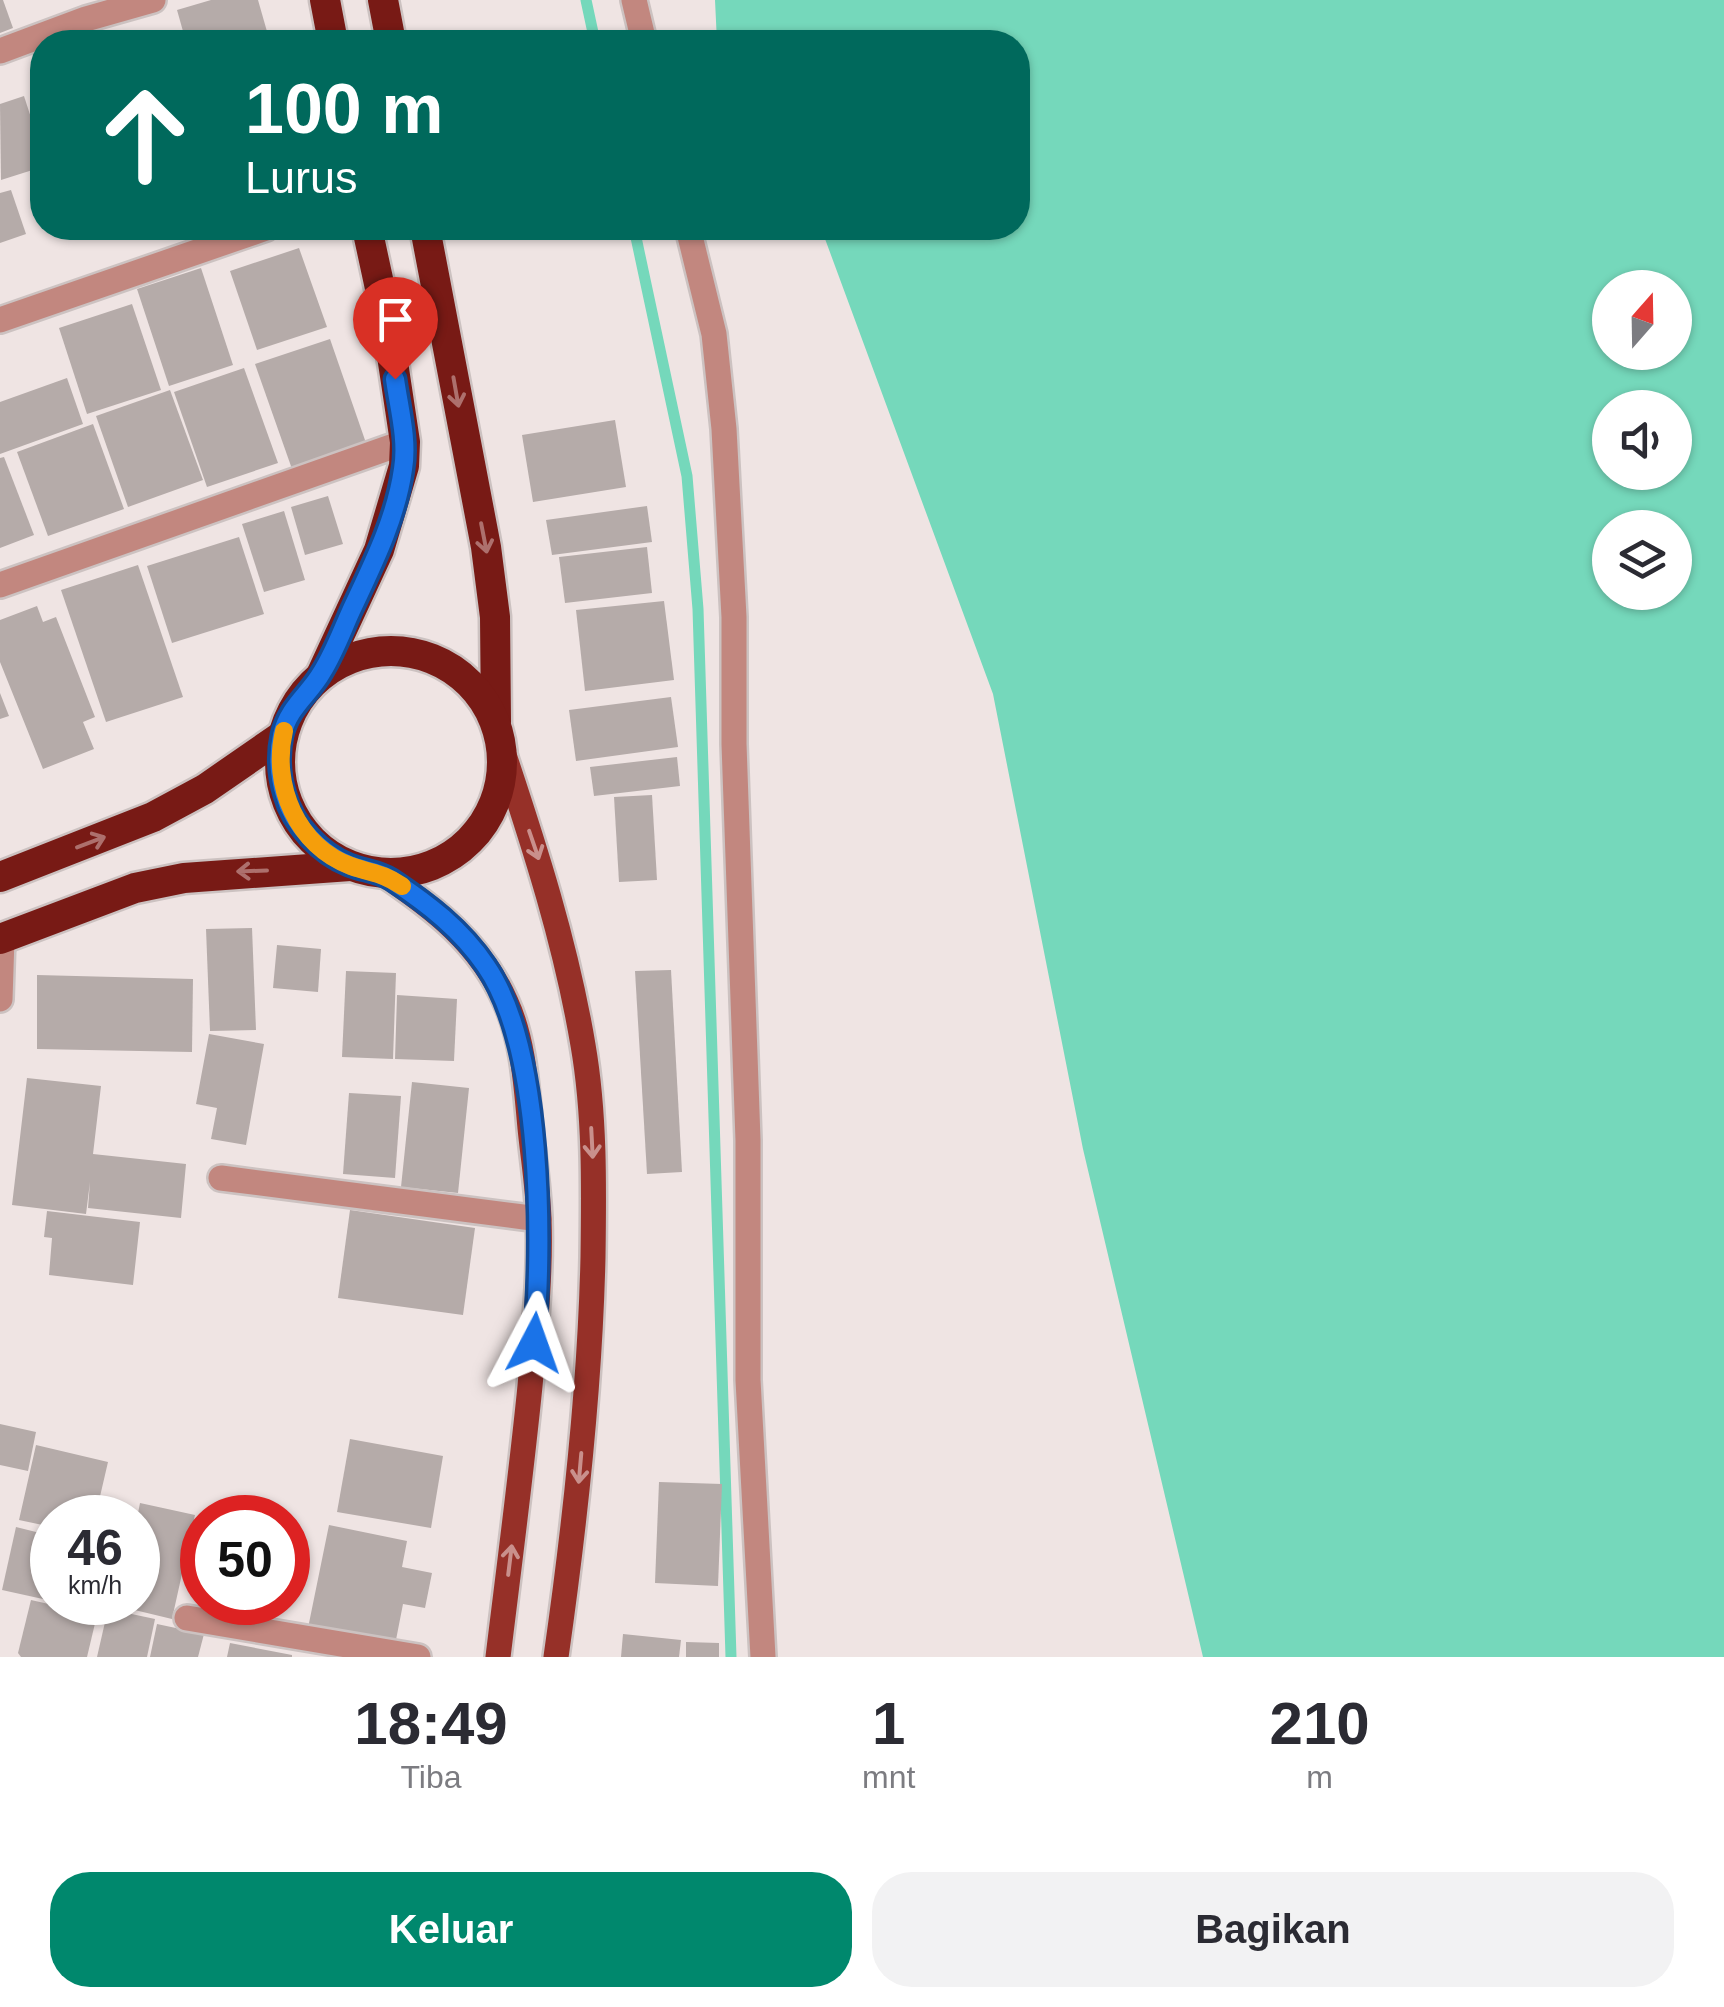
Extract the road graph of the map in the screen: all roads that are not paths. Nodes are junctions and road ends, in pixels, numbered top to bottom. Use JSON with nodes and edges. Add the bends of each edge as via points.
{"nodes":[{"id":1,"x":153,"y":0,"type":"edge"},
{"id":2,"x":325,"y":0,"type":"edge"},
{"id":3,"x":383,"y":0,"type":"edge"},
{"id":4,"x":634,"y":0,"type":"edge"},
{"id":5,"x":56,"y":30,"type":"edge"},
{"id":6,"x":331,"y":30,"type":"edge"},
{"id":7,"x":389,"y":30,"type":"edge"},
{"id":8,"x":641,"y":30,"type":"edge"},
{"id":9,"x":30,"y":40,"type":"edge"},
{"id":10,"x":0,"y":51,"type":"edge"},
{"id":11,"x":231,"y":240,"type":"edge"},
{"id":12,"x":370,"y":240,"type":"edge"},
{"id":13,"x":427,"y":240,"type":"edge"},
{"id":14,"x":691,"y":240,"type":"edge"},
{"id":15,"x":0,"y":320,"type":"edge"},
{"id":16,"x":404,"y":442,"type":"junction"},
{"id":17,"x":0,"y":585,"type":"edge"},
{"id":18,"x":321,"y":675,"type":"junction"},
{"id":19,"x":496,"y":722,"type":"junction"},
{"id":20,"x":282,"y":735,"type":"junction"},
{"id":21,"x":503,"y":752,"type":"junction"},
{"id":22,"x":350,"y":866,"type":"junction"},
{"id":23,"x":382,"y":873,"type":"junction"},
{"id":24,"x":0,"y":877,"type":"edge"},
{"id":25,"x":1,"y":938,"type":"edge"},
{"id":26,"x":0,"y":998,"type":"edge"},
{"id":27,"x":221,"y":1178,"type":"dead end"},
{"id":28,"x":540,"y":1219,"type":"junction"},
{"id":29,"x":228,"y":1625,"type":"edge"},
{"id":30,"x":418,"y":1657,"type":"edge"},
{"id":31,"x":498,"y":1657,"type":"edge"},
{"id":32,"x":556,"y":1657,"type":"edge"},
{"id":33,"x":763,"y":1657,"type":"edge"}],
"edges":[{"from":1,"to":5,"type":"street"},
{"from":2,"to":6,"type":"highway"},
{"from":3,"to":7,"type":"highway"},
{"from":4,"to":8,"type":"street"},
{"from":9,"to":10,"type":"street"},
{"from":11,"to":15,"type":"street"},
{"from":12,"to":16,"type":"highway"},
{"from":13,"to":19,"type":"highway","one_way":true,"via":[[486,547]]},
{"from":14,"to":33,"type":"street","via":[[714,334],[734,617],[748,1380]]},
{"from":16,"to":17,"type":"street"},
{"from":16,"to":18,"type":"highway","via":[[398,492],[379,550]]},
{"from":18,"to":19,"type":"highway","via":[[375,652],[405,652],[460,674]]},
{"from":18,"to":20,"type":"highway"},
{"from":19,"to":21,"type":"highway"},
{"from":20,"to":22,"type":"highway","via":[[285,798],[300,826]]},
{"from":24,"to":20,"type":"highway","one_way":true,"via":[[154,817]]},
{"from":21,"to":23,"type":"highway","via":[[490,815],[471,841],[414,871]]},
{"from":21,"to":32,"type":"main road","one_way":true,"via":[[546,879],[584,1046],[594,1190],[590,1351]]},
{"from":22,"to":23,"type":"highway"},
{"from":22,"to":25,"type":"highway","one_way":true,"via":[[134,888]]},
{"from":23,"to":28,"type":"main road","via":[[464,937],[507,1004],[520,1050]]},
{"from":25,"to":26,"type":"street"},
{"from":27,"to":28,"type":"street"},
{"from":31,"to":28,"type":"main road","one_way":true,"via":[[535,1328]]},
{"from":29,"to":30,"type":"street"}]}
